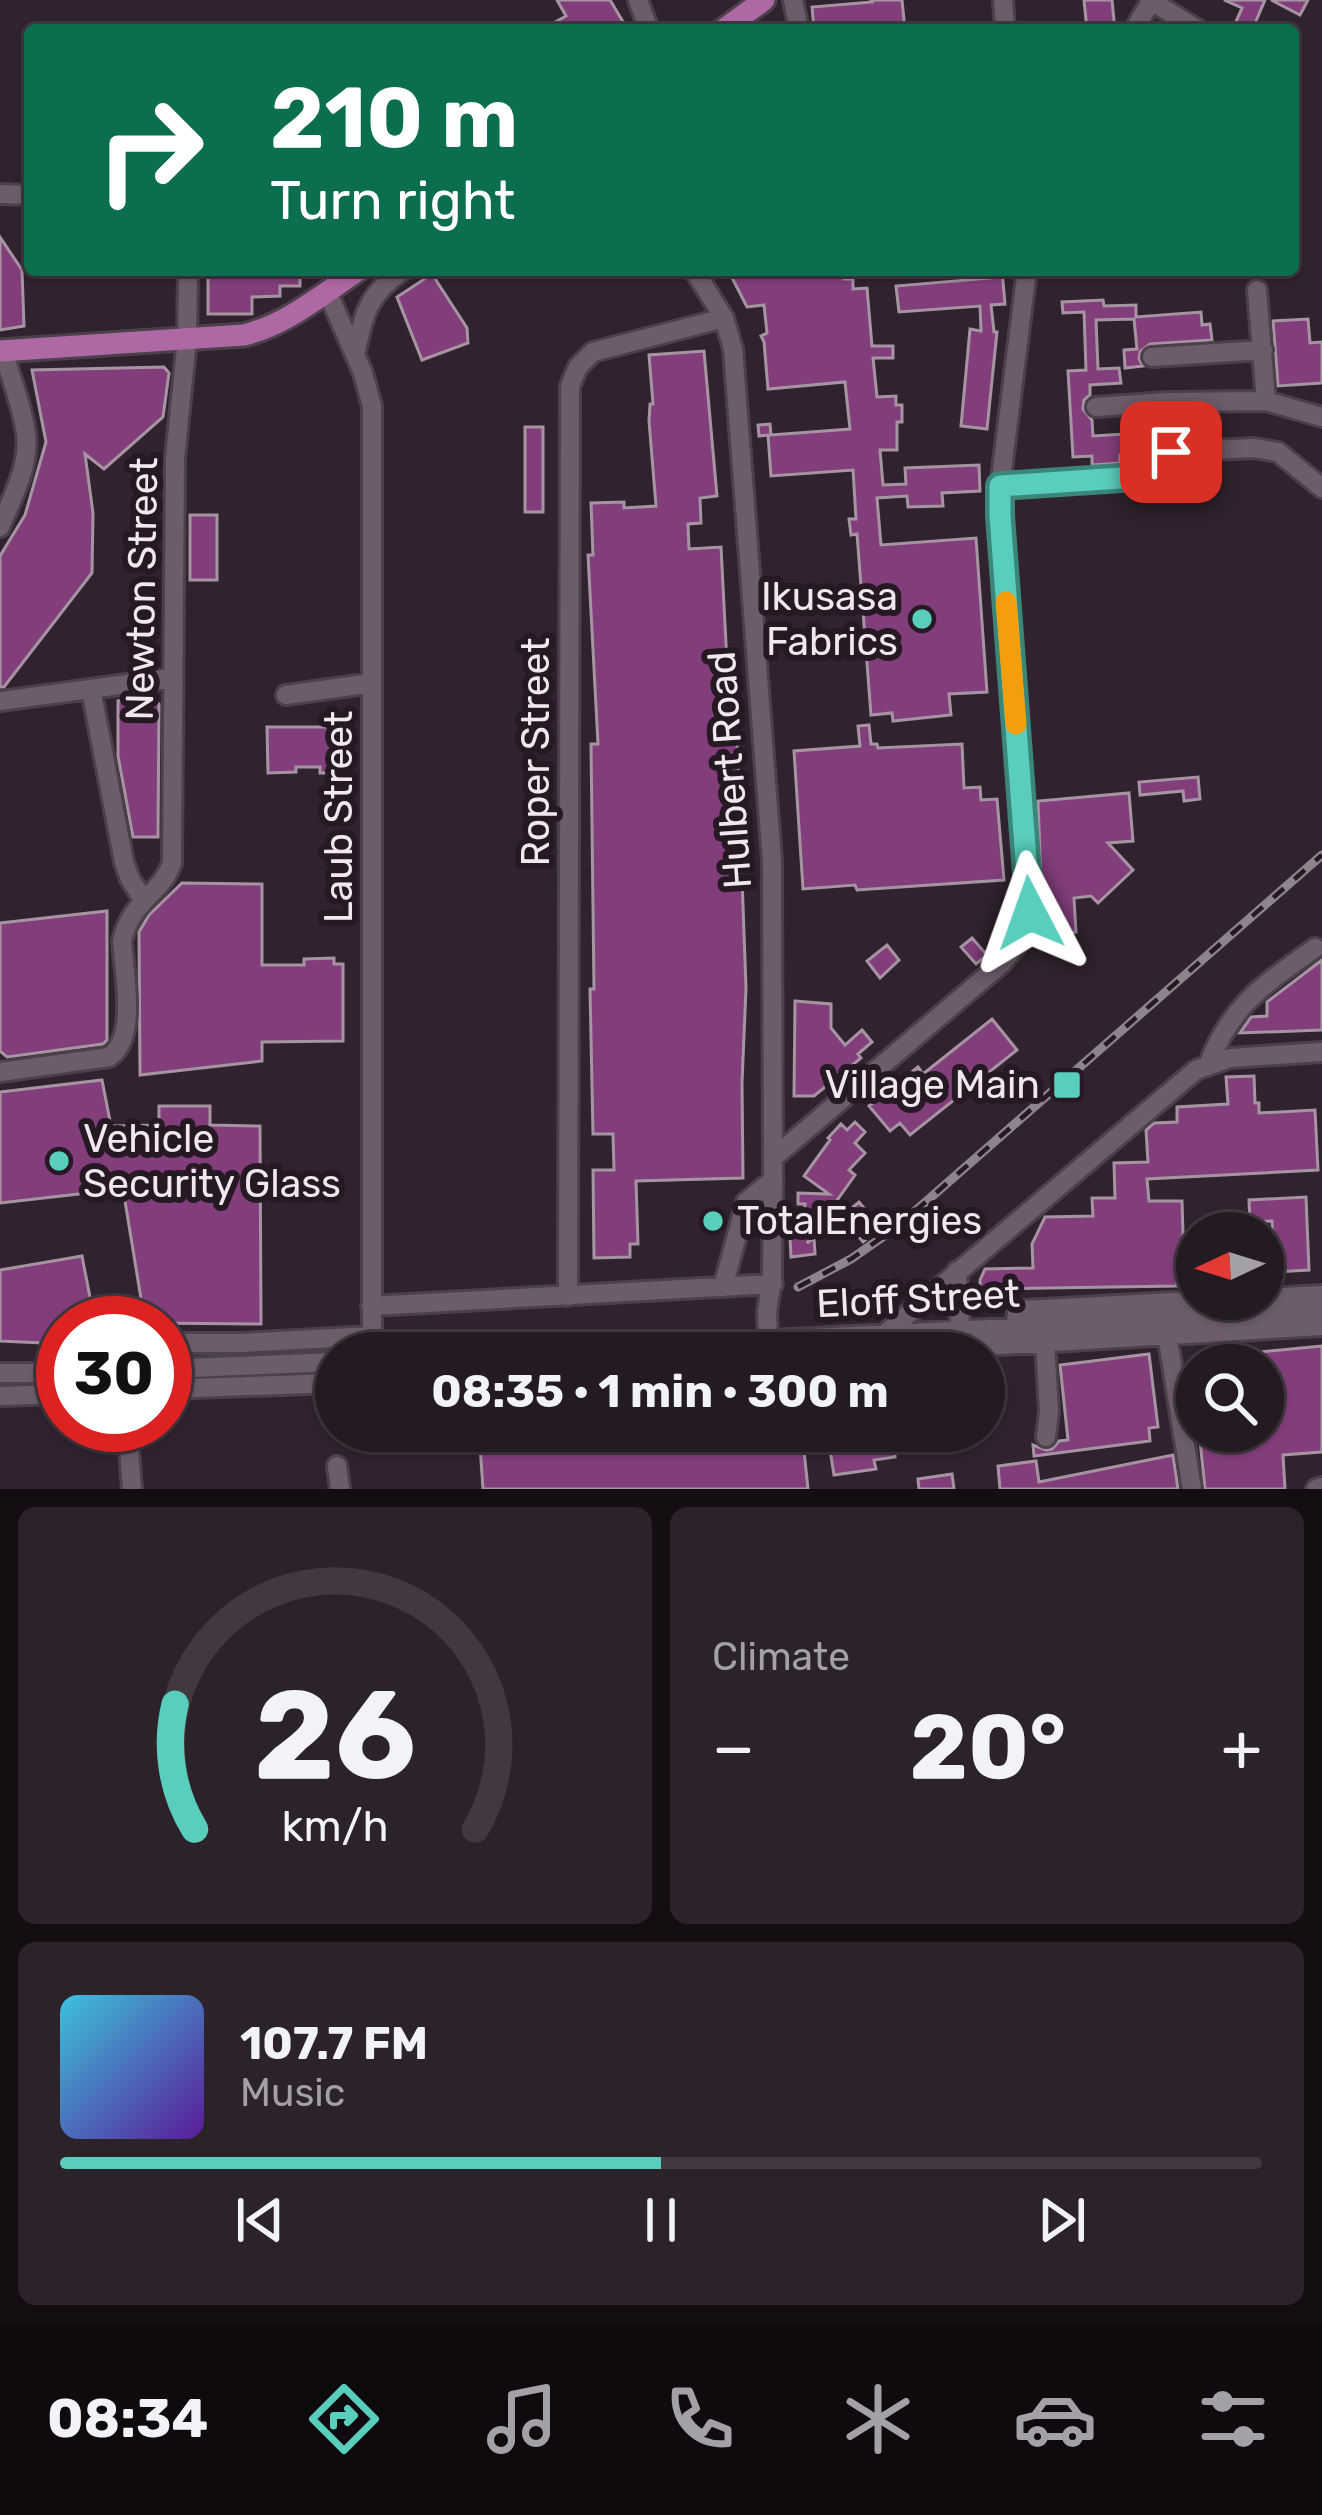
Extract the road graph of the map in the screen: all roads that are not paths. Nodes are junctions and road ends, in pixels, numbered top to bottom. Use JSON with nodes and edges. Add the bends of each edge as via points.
{"nodes":[{"id":1,"x":764,"y":0,"type":"edge"},
{"id":2,"x":1151,"y":0,"type":"edge"},
{"id":3,"x":730,"y":24,"type":"edge"},
{"id":4,"x":1189,"y":24,"type":"edge"},
{"id":5,"x":188,"y":276,"type":"edge"},
{"id":6,"x":350,"y":276,"type":"edge"},
{"id":7,"x":394,"y":276,"type":"edge"},
{"id":8,"x":698,"y":276,"type":"edge"},
{"id":9,"x":1026,"y":276,"type":"edge"},
{"id":10,"x":1257,"y":290,"type":"dead end"},
{"id":11,"x":327,"y":291,"type":"junction"},
{"id":12,"x":724,"y":318,"type":"junction"},
{"id":13,"x":187,"y":339,"type":"junction"},
{"id":14,"x":1,"y":350,"type":"edge"},
{"id":15,"x":1263,"y":350,"type":"junction"},
{"id":16,"x":355,"y":355,"type":"junction"},
{"id":17,"x":1152,"y":357,"type":"dead end"},
{"id":18,"x":1266,"y":401,"type":"junction"},
{"id":19,"x":1167,"y":402,"type":"junction"},
{"id":20,"x":1096,"y":407,"type":"dead end"},
{"id":21,"x":1322,"y":417,"type":"edge"},
{"id":22,"x":1171,"y":452,"type":"junction"},
{"id":23,"x":10,"y":480,"type":"edge"},
{"id":24,"x":1000,"y":486,"type":"junction"},
{"id":25,"x":1322,"y":488,"type":"edge"},
{"id":26,"x":0,"y":527,"type":"edge"},
{"id":27,"x":172,"y":678,"type":"junction"},
{"id":28,"x":372,"y":683,"type":"junction"},
{"id":29,"x":91,"y":689,"type":"junction"},
{"id":30,"x":286,"y":695,"type":"dead end"},
{"id":31,"x":0,"y":701,"type":"edge"},
{"id":32,"x":143,"y":899,"type":"junction"},
{"id":33,"x":1315,"y":948,"type":"dead end"},
{"id":34,"x":1322,"y":1052,"type":"edge"},
{"id":35,"x":1209,"y":1063,"type":"junction"},
{"id":36,"x":0,"y":1072,"type":"edge"},
{"id":37,"x":773,"y":1159,"type":"junction"},
{"id":38,"x":773,"y":1180,"type":"junction"},
{"id":39,"x":957,"y":1271,"type":"junction"},
{"id":40,"x":772,"y":1281,"type":"junction"},
{"id":41,"x":723,"y":1286,"type":"junction"},
{"id":42,"x":1322,"y":1295,"type":"edge"},
{"id":43,"x":568,"y":1296,"type":"junction"},
{"id":44,"x":1284,"y":1297,"type":"edge"},
{"id":45,"x":1176,"y":1301,"type":"edge"},
{"id":46,"x":371,"y":1306,"type":"junction"},
{"id":47,"x":1322,"y":1312,"type":"edge"},
{"id":48,"x":1322,"y":1326,"type":"edge"},
{"id":49,"x":1166,"y":1329,"type":"junction"},
{"id":50,"x":372,"y":1332,"type":"edge"},
{"id":51,"x":773,"y":1332,"type":"edge"},
{"id":52,"x":887,"y":1332,"type":"edge"},
{"id":53,"x":961,"y":1332,"type":"edge"},
{"id":54,"x":1015,"y":1335,"type":"junction"},
{"id":55,"x":1005,"y":1336,"type":"edge"},
{"id":56,"x":1045,"y":1342,"type":"junction"},
{"id":57,"x":192,"y":1343,"type":"edge"},
{"id":58,"x":315,"y":1344,"type":"edge"},
{"id":59,"x":315,"y":1363,"type":"edge"},
{"id":60,"x":192,"y":1368,"type":"edge"},
{"id":61,"x":0,"y":1373,"type":"edge"},
{"id":62,"x":36,"y":1373,"type":"edge"},
{"id":63,"x":315,"y":1384,"type":"edge"},
{"id":64,"x":192,"y":1389,"type":"edge"},
{"id":65,"x":36,"y":1395,"type":"edge"},
{"id":66,"x":0,"y":1396,"type":"edge"},
{"id":67,"x":1046,"y":1437,"type":"dead end"},
{"id":68,"x":129,"y":1452,"type":"edge"},
{"id":69,"x":337,"y":1466,"type":"dead end"},
{"id":70,"x":132,"y":1489,"type":"edge"},
{"id":71,"x":340,"y":1489,"type":"edge"},
{"id":72,"x":1192,"y":1489,"type":"edge"}],
"edges":[{"from":1,"to":3,"type":"main road"},
{"from":2,"to":4,"type":"street"},
{"from":5,"to":13,"type":"street","name":"Newton Street"},
{"from":6,"to":11,"type":"main road"},
{"from":7,"to":16,"type":"street","via":[[368,305]]},
{"from":8,"to":12,"type":"street","name":"Hulbert Road"},
{"from":9,"to":24,"type":"street"},
{"from":10,"to":15,"type":"street"},
{"from":11,"to":13,"type":"main road","via":[[266,329]]},
{"from":11,"to":16,"type":"street","name":"Laub Street"},
{"from":12,"to":37,"type":"street","name":"Hulbert Road","via":[[733,349],[772,861]]},
{"from":12,"to":43,"type":"street","name":"Roper Street","via":[[593,352],[570,386]]},
{"from":13,"to":14,"type":"main road"},
{"from":13,"to":27,"type":"street","name":"Newton Street","via":[[175,458]]},
{"from":14,"to":23,"type":"street","via":[[26,434],[25,458]]},
{"from":15,"to":17,"type":"street"},
{"from":15,"to":18,"type":"street"},
{"from":16,"to":28,"type":"street","name":"Laub Street","via":[[372,406]]},
{"from":18,"to":19,"type":"street"},
{"from":18,"to":21,"type":"street"},
{"from":19,"to":20,"type":"street"},
{"from":19,"to":22,"type":"street"},
{"from":22,"to":24,"type":"street","via":[[1166,468],[1151,476]]},
{"from":22,"to":25,"type":"street","via":[[1278,452]]},
{"from":23,"to":26,"type":"street"},
{"from":24,"to":37,"type":"street","via":[[1030,913],[1024,936]]},
{"from":27,"to":29,"type":"street"},
{"from":27,"to":32,"type":"street","name":"Newton Street","via":[[174,849],[167,876]]},
{"from":28,"to":30,"type":"street"},
{"from":28,"to":46,"type":"street","name":"Laub Street"},
{"from":29,"to":31,"type":"street"},
{"from":29,"to":32,"type":"street","name":"Newton Street","via":[[124,862]]},
{"from":32,"to":36,"type":"street","name":"Newton Street","via":[[122,941],[119,1051]]},
{"from":33,"to":35,"type":"street","via":[[1259,988],[1222,1031]]},
{"from":34,"to":35,"type":"street"},
{"from":35,"to":39,"type":"street"},
{"from":37,"to":38,"type":"street","name":"Hulbert Road"},
{"from":38,"to":40,"type":"street","name":"Hulbert Road"},
{"from":38,"to":41,"type":"street","via":[[746,1202]]},
{"from":39,"to":52,"type":"street"},
{"from":39,"to":53,"type":"street"},
{"from":40,"to":41,"type":"street"},
{"from":40,"to":51,"type":"street","name":"Hulbert Road"},
{"from":41,"to":43,"type":"street"},
{"from":42,"to":44,"type":"street"},
{"from":43,"to":46,"type":"street"},
{"from":45,"to":54,"type":"street","via":[[1019,1312]]},
{"from":46,"to":50,"type":"street","name":"Laub Street"},
{"from":47,"to":49,"type":"street","name":"Eloff Street"},
{"from":48,"to":49,"type":"street","name":"Eloff Street"},
{"from":49,"to":54,"type":"street","name":"Eloff Street"},
{"from":49,"to":56,"type":"street","name":"Eloff Street"},
{"from":49,"to":72,"type":"street"},
{"from":54,"to":55,"type":"street","name":"Eloff Street"},
{"from":54,"to":56,"type":"street","name":"Eloff Street"},
{"from":56,"to":67,"type":"street"},
{"from":57,"to":58,"type":"street"},
{"from":59,"to":60,"type":"street"},
{"from":61,"to":62,"type":"street"},
{"from":63,"to":64,"type":"street"},
{"from":65,"to":66,"type":"street"},
{"from":68,"to":70,"type":"street"},
{"from":69,"to":71,"type":"street"}]}
